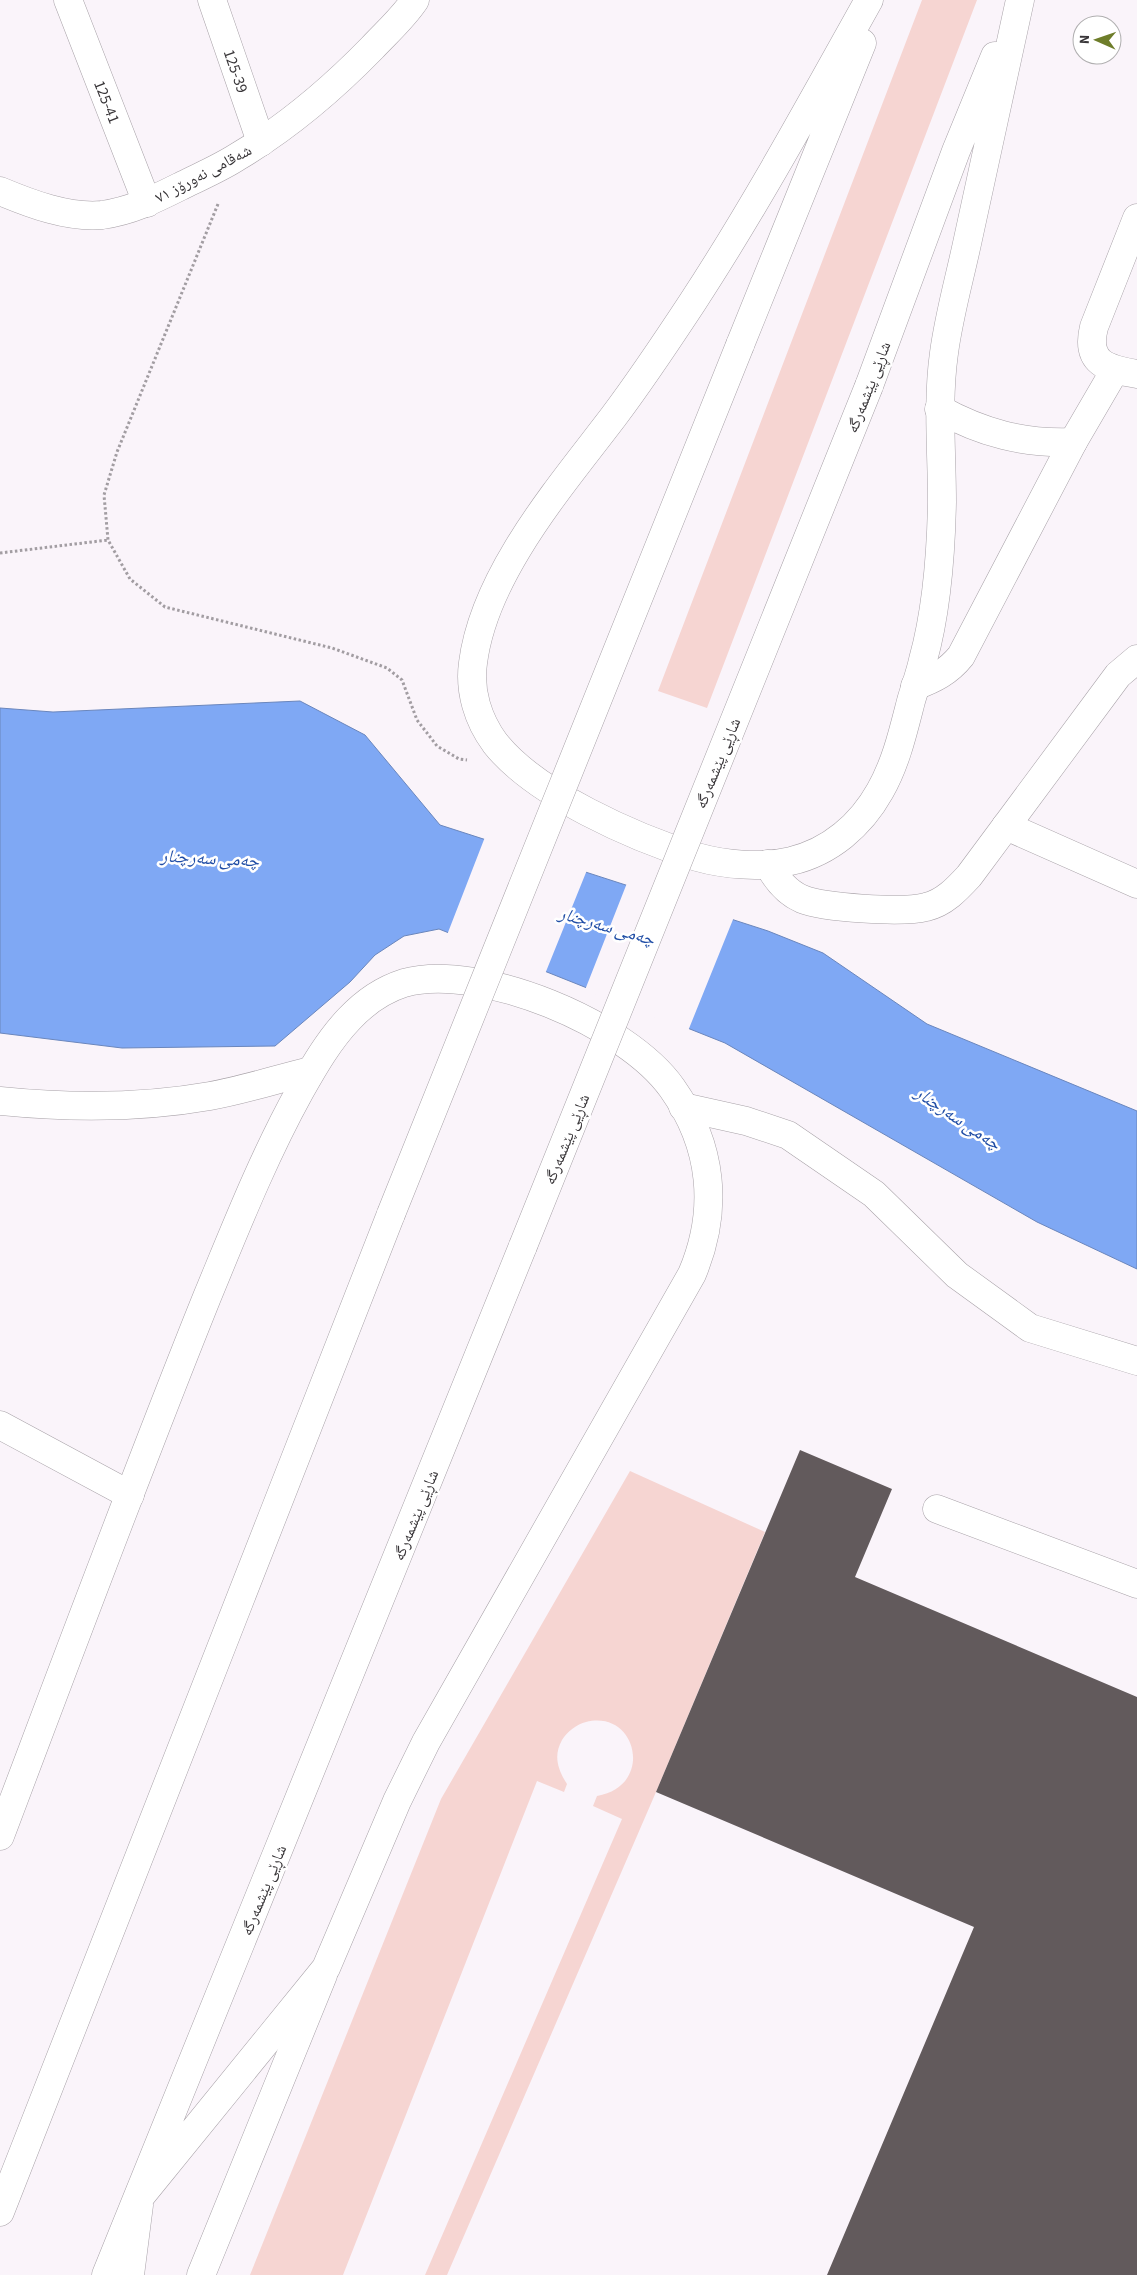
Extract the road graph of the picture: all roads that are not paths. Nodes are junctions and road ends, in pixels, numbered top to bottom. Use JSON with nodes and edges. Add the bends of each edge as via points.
{"nodes":[{"id":1,"x":68,"y":0,"type":"edge"},
{"id":2,"x":212,"y":0,"type":"edge"},
{"id":3,"x":869,"y":0,"type":"edge"},
{"id":4,"x":880,"y":0,"type":"edge"},
{"id":5,"x":1019,"y":0,"type":"edge"},
{"id":6,"x":407,"y":4,"type":"edge"},
{"id":7,"x":261,"y":142,"type":"junction"},
{"id":8,"x":0,"y":192,"type":"edge"},
{"id":9,"x":147,"y":204,"type":"junction"},
{"id":10,"x":1137,"y":218,"type":"edge"},
{"id":11,"x":1126,"y":372,"type":"edge"},
{"id":12,"x":939,"y":409,"type":"junction"},
{"id":13,"x":1074,"y":442,"type":"junction"},
{"id":14,"x":1137,"y":659,"type":"edge"},
{"id":15,"x":915,"y":686,"type":"junction"},
{"id":16,"x":1006,"y":826,"type":"junction"},
{"id":17,"x":768,"y":864,"type":"junction"},
{"id":18,"x":1137,"y":884,"type":"edge"},
{"id":19,"x":310,"y":1071,"type":"junction"},
{"id":20,"x":0,"y":1101,"type":"edge"},
{"id":21,"x":683,"y":1107,"type":"junction"},
{"id":22,"x":1137,"y":1361,"type":"edge"},
{"id":23,"x":0,"y":1425,"type":"edge"},
{"id":24,"x":130,"y":1495,"type":"junction"},
{"id":25,"x":936,"y":1509,"type":"dead end"},
{"id":26,"x":1137,"y":1584,"type":"edge"},
{"id":27,"x":0,"y":1836,"type":"edge"},
{"id":28,"x":326,"y":1968,"type":"junction"},
{"id":29,"x":140,"y":2197,"type":"junction"},
{"id":30,"x":0,"y":2212,"type":"edge"},
{"id":31,"x":106,"y":2275,"type":"edge"},
{"id":32,"x":130,"y":2275,"type":"edge"},
{"id":33,"x":201,"y":2275,"type":"edge"}],
"edges":[{"from":1,"to":9,"type":"main road","name":"125-41"},
{"from":2,"to":7,"type":"main road","name":"125-39"},
{"from":3,"to":17,"type":"main road","via":[[746,217],[692,304],[625,401],[530,528],[494,596],[474,656],[474,698],[486,728],[514,763],[568,800],[645,838],[700,858]]},
{"from":4,"to":30,"type":"main road","bridge":true,"via":[[391,1214]]},
{"from":5,"to":12,"type":"main road","via":[[944,348]]},
{"from":5,"to":29,"type":"main road","name":"شاڕێی پێشمەرگە","bridge":true,"via":[[956,151],[869,386]]},
{"from":6,"to":7,"type":"main road","name":"شەقامی نەورۆز ٧١","via":[[329,88]]},
{"from":7,"to":9,"type":"main road","name":"شەقامی نەورۆز ٧١","via":[[237,158]]},
{"from":8,"to":9,"type":"main road","name":"شەقامی نەورۆز ٧١","via":[[74,214],[101,215]]},
{"from":10,"to":11,"type":"main road","via":[[1092,335],[1092,350],[1096,356],[1106,366]]},
{"from":11,"to":13,"type":"main road","via":[[1089,416]]},
{"from":12,"to":13,"type":"main road","via":[[967,424],[1004,437],[1050,443]]},
{"from":12,"to":15,"type":"main road","via":[[942,500],[939,556],[928,634]]},
{"from":13,"to":15,"type":"main road","via":[[960,656],[941,676]]},
{"from":14,"to":16,"type":"main road","via":[[1118,675]]},
{"from":15,"to":17,"type":"main road","via":[[895,759],[876,799],[851,831],[814,853],[790,862]]},
{"from":16,"to":17,"type":"main road","via":[[952,894],[928,907],[910,910],[824,904],[803,899],[789,892],[776,879]]},
{"from":16,"to":18,"type":"main road"},
{"from":19,"to":20,"type":"main road","via":[[210,1096],[150,1103],[89,1105]]},
{"from":19,"to":21,"type":"main road","via":[[347,1021],[371,999],[401,984],[447,979],[478,982],[513,991],[582,1019],[631,1049],[657,1070]]},
{"from":19,"to":24,"type":"main road","via":[[264,1158]]},
{"from":21,"to":22,"type":"main road","via":[[746,1121],[788,1136],[874,1194],[957,1275],[1030,1328]]},
{"from":21,"to":28,"type":"main road","via":[[706,1166],[709,1216],[702,1249],[687,1283],[426,1742],[397,1801]]},
{"from":23,"to":24,"type":"main road"},
{"from":24,"to":27,"type":"main road"},
{"from":25,"to":26,"type":"main road"},
{"from":28,"to":29,"type":"main road"},
{"from":28,"to":33,"type":"main road"},
{"from":29,"to":31,"type":"main road","name":"شاڕێی پێشمەرگە"},
{"from":29,"to":32,"type":"main road"}]}
